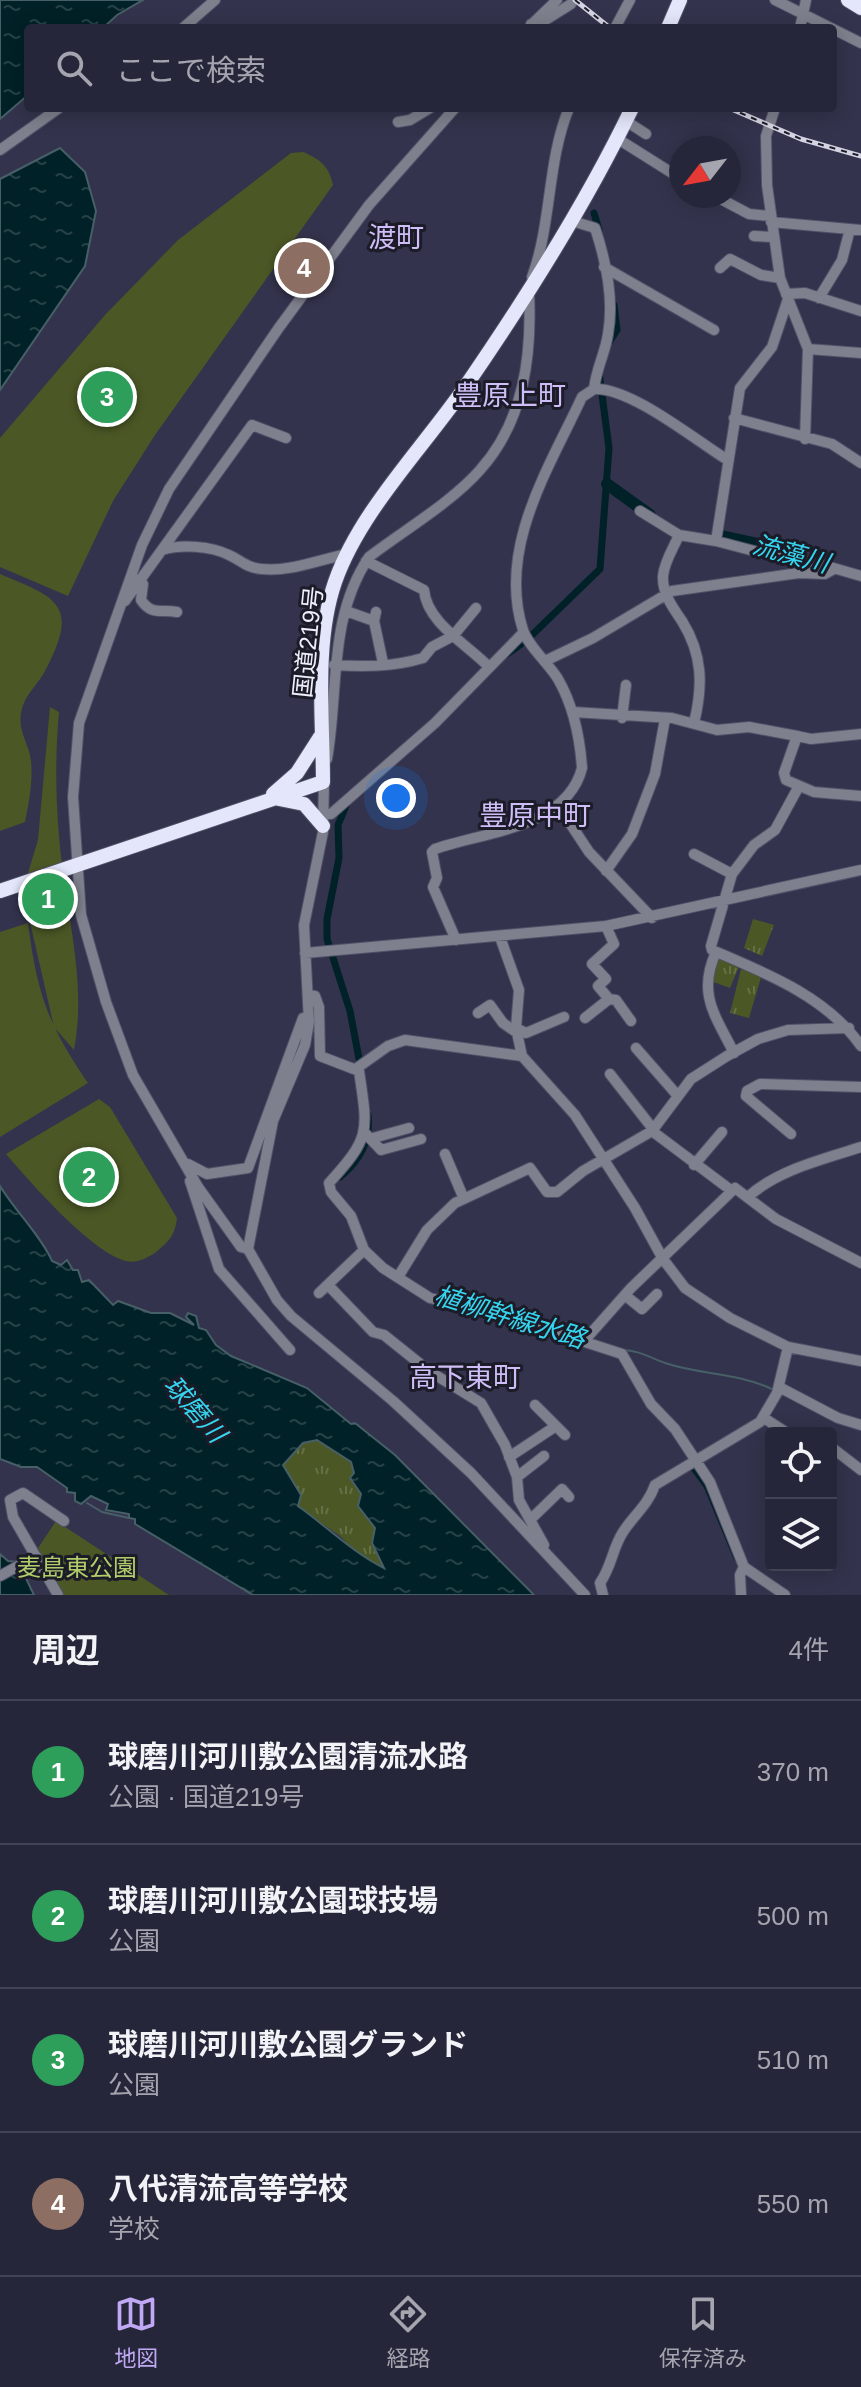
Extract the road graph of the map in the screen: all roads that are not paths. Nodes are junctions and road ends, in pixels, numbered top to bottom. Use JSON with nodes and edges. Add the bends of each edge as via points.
{"nodes":[{"id":1,"x":215,"y":0,"type":"edge"},
{"id":2,"x":557,"y":0,"type":"edge"},
{"id":3,"x":630,"y":0,"type":"edge"},
{"id":4,"x":680,"y":0,"type":"edge"},
{"id":5,"x":775,"y":0,"type":"edge"},
{"id":6,"x":806,"y":0,"type":"edge"},
{"id":7,"x":848,"y":0,"type":"edge"},
{"id":8,"x":571,"y":4,"type":"dead end"},
{"id":9,"x":861,"y":8,"type":"edge"},
{"id":10,"x":803,"y":12,"type":"junction"},
{"id":11,"x":188,"y":24,"type":"edge"},
{"id":12,"x":531,"y":24,"type":"edge"},
{"id":13,"x":539,"y":24,"type":"edge"},
{"id":14,"x":617,"y":24,"type":"edge"},
{"id":15,"x":670,"y":24,"type":"edge"},
{"id":16,"x":801,"y":24,"type":"edge"},
{"id":17,"x":825,"y":24,"type":"edge"},
{"id":18,"x":837,"y":30,"type":"edge"},
{"id":19,"x":861,"y":43,"type":"edge"},
{"id":20,"x":53,"y":112,"type":"edge"},
{"id":21,"x":423,"y":112,"type":"edge"},
{"id":22,"x":451,"y":112,"type":"edge"},
{"id":23,"x":567,"y":112,"type":"edge"},
{"id":24,"x":774,"y":112,"type":"edge"},
{"id":25,"x":629,"y":114,"type":"edge"},
{"id":26,"x":398,"y":122,"type":"dead end"},
{"id":27,"x":646,"y":134,"type":"dead end"},
{"id":28,"x":618,"y":139,"type":"junction"},
{"id":29,"x":0,"y":150,"type":"edge"},
{"id":30,"x":669,"y":171,"type":"edge"},
{"id":31,"x":738,"y":208,"type":"edge"},
{"id":32,"x":771,"y":219,"type":"junction"},
{"id":33,"x":572,"y":221,"type":"junction"},
{"id":34,"x":855,"y":230,"type":"edge"},
{"id":35,"x":754,"y":236,"type":"dead end"},
{"id":36,"x":772,"y":237,"type":"junction"},
{"id":37,"x":604,"y":267,"type":"junction"},
{"id":38,"x":720,"y":268,"type":"dead end"},
{"id":39,"x":780,"y":278,"type":"junction"},
{"id":40,"x":529,"y":287,"type":"junction"},
{"id":41,"x":787,"y":297,"type":"junction"},
{"id":42,"x":819,"y":298,"type":"junction"},
{"id":43,"x":861,"y":311,"type":"edge"},
{"id":44,"x":714,"y":330,"type":"dead end"},
{"id":45,"x":808,"y":349,"type":"junction"},
{"id":46,"x":861,"y":353,"type":"edge"},
{"id":47,"x":594,"y":389,"type":"junction"},
{"id":48,"x":734,"y":418,"type":"junction"},
{"id":49,"x":286,"y":438,"type":"dead end"},
{"id":50,"x":805,"y":439,"type":"junction"},
{"id":51,"x":726,"y":459,"type":"junction"},
{"id":52,"x":861,"y":463,"type":"edge"},
{"id":53,"x":640,"y":511,"type":"dead end"},
{"id":54,"x":679,"y":535,"type":"junction"},
{"id":55,"x":716,"y":541,"type":"junction"},
{"id":56,"x":162,"y":550,"type":"junction"},
{"id":57,"x":348,"y":554,"type":"junction"},
{"id":58,"x":366,"y":561,"type":"junction"},
{"id":59,"x":834,"y":569,"type":"junction"},
{"id":60,"x":861,"y":576,"type":"edge"},
{"id":61,"x":139,"y":579,"type":"junction"},
{"id":62,"x":667,"y":594,"type":"junction"},
{"id":63,"x":476,"y":608,"type":"dead end"},
{"id":64,"x":119,"y":609,"type":"junction"},
{"id":65,"x":346,"y":611,"type":"junction"},
{"id":66,"x":177,"y":612,"type":"dead end"},
{"id":67,"x":523,"y":633,"type":"junction"},
{"id":68,"x":453,"y":636,"type":"junction"},
{"id":69,"x":545,"y":661,"type":"junction"},
{"id":70,"x":383,"y":663,"type":"junction"},
{"id":71,"x":334,"y":665,"type":"junction"},
{"id":72,"x":489,"y":667,"type":"junction"},
{"id":73,"x":626,"y":685,"type":"dead end"},
{"id":74,"x":573,"y":712,"type":"junction"},
{"id":75,"x":622,"y":718,"type":"junction"},
{"id":76,"x":665,"y":719,"type":"junction"},
{"id":77,"x":694,"y":723,"type":"junction"},
{"id":78,"x":323,"y":730,"type":"junction"},
{"id":79,"x":861,"y":734,"type":"edge"},
{"id":80,"x":797,"y":736,"type":"junction"},
{"id":81,"x":323,"y":782,"type":"junction"},
{"id":82,"x":799,"y":786,"type":"junction"},
{"id":83,"x":861,"y":796,"type":"edge"},
{"id":84,"x":267,"y":800,"type":"junction"},
{"id":85,"x":558,"y":805,"type":"junction"},
{"id":86,"x":324,"y":820,"type":"junction"},
{"id":87,"x":694,"y":854,"type":"dead end"},
{"id":88,"x":80,"y":864,"type":"junction"},
{"id":89,"x":861,"y":870,"type":"edge"},
{"id":90,"x":606,"y":871,"type":"junction"},
{"id":91,"x":732,"y":874,"type":"junction"},
{"id":92,"x":0,"y":891,"type":"edge"},
{"id":93,"x":721,"y":902,"type":"junction"},
{"id":94,"x":652,"y":918,"type":"junction"},
{"id":95,"x":606,"y":926,"type":"junction"},
{"id":96,"x":500,"y":937,"type":"junction"},
{"id":97,"x":456,"y":940,"type":"junction"},
{"id":98,"x":716,"y":952,"type":"junction"},
{"id":99,"x":305,"y":953,"type":"junction"},
{"id":100,"x":307,"y":977,"type":"junction"},
{"id":101,"x":309,"y":995,"type":"junction"},
{"id":102,"x":609,"y":999,"type":"junction"},
{"id":103,"x":478,"y":1013,"type":"dead end"},
{"id":104,"x":564,"y":1017,"type":"dead end"},
{"id":105,"x":585,"y":1018,"type":"dead end"},
{"id":106,"x":631,"y":1021,"type":"dead end"},
{"id":107,"x":849,"y":1028,"type":"junction"},
{"id":108,"x":516,"y":1030,"type":"junction"},
{"id":109,"x":861,"y":1046,"type":"edge"},
{"id":110,"x":636,"y":1048,"type":"dead end"},
{"id":111,"x":734,"y":1053,"type":"junction"},
{"id":112,"x":522,"y":1056,"type":"junction"},
{"id":113,"x":357,"y":1068,"type":"junction"},
{"id":114,"x":610,"y":1074,"type":"dead end"},
{"id":115,"x":861,"y":1087,"type":"edge"},
{"id":116,"x":678,"y":1096,"type":"junction"},
{"id":117,"x":409,"y":1128,"type":"dead end"},
{"id":118,"x":652,"y":1130,"type":"junction"},
{"id":119,"x":722,"y":1132,"type":"dead end"},
{"id":120,"x":791,"y":1134,"type":"dead end"},
{"id":121,"x":368,"y":1135,"type":"junction"},
{"id":122,"x":421,"y":1139,"type":"dead end"},
{"id":123,"x":861,"y":1147,"type":"edge"},
{"id":124,"x":445,"y":1154,"type":"dead end"},
{"id":125,"x":603,"y":1159,"type":"junction"},
{"id":126,"x":183,"y":1160,"type":"junction"},
{"id":127,"x":694,"y":1165,"type":"junction"},
{"id":128,"x":732,"y":1191,"type":"junction"},
{"id":129,"x":748,"y":1197,"type":"junction"},
{"id":130,"x":464,"y":1199,"type":"junction"},
{"id":131,"x":248,"y":1249,"type":"junction"},
{"id":132,"x":364,"y":1250,"type":"junction"},
{"id":133,"x":663,"y":1259,"type":"junction"},
{"id":134,"x":861,"y":1263,"type":"edge"},
{"id":135,"x":399,"y":1275,"type":"junction"},
{"id":136,"x":328,"y":1285,"type":"junction"},
{"id":137,"x":319,"y":1293,"type":"dead end"},
{"id":138,"x":657,"y":1294,"type":"dead end"},
{"id":139,"x":626,"y":1296,"type":"junction"},
{"id":140,"x":585,"y":1339,"type":"junction"},
{"id":141,"x":788,"y":1347,"type":"junction"},
{"id":142,"x":290,"y":1350,"type":"dead end"},
{"id":143,"x":861,"y":1361,"type":"edge"},
{"id":144,"x":779,"y":1387,"type":"junction"},
{"id":145,"x":535,"y":1405,"type":"dead end"},
{"id":146,"x":764,"y":1418,"type":"junction"},
{"id":147,"x":861,"y":1425,"type":"edge"},
{"id":148,"x":556,"y":1426,"type":"junction"},
{"id":149,"x":778,"y":1427,"type":"edge"},
{"id":150,"x":565,"y":1435,"type":"dead end"},
{"id":151,"x":837,"y":1448,"type":"edge"},
{"id":152,"x":544,"y":1456,"type":"dead end"},
{"id":153,"x":509,"y":1457,"type":"junction"},
{"id":154,"x":695,"y":1462,"type":"junction"},
{"id":155,"x":861,"y":1470,"type":"edge"},
{"id":156,"x":517,"y":1477,"type":"junction"},
{"id":157,"x":569,"y":1497,"type":"dead end"},
{"id":158,"x":530,"y":1520,"type":"junction"},
{"id":159,"x":64,"y":1521,"type":"dead end"},
{"id":160,"x":547,"y":1554,"type":"junction"},
{"id":161,"x":36,"y":1556,"type":"junction"},
{"id":162,"x":744,"y":1567,"type":"junction"},
{"id":163,"x":0,"y":1576,"type":"edge"},
{"id":164,"x":58,"y":1595,"type":"edge"},
{"id":165,"x":585,"y":1595,"type":"edge"},
{"id":166,"x":603,"y":1595,"type":"edge"},
{"id":167,"x":741,"y":1595,"type":"edge"},
{"id":168,"x":785,"y":1595,"type":"edge"}],
"edges":[{"from":1,"to":11,"type":"street"},
{"from":2,"to":12,"type":"street"},
{"from":3,"to":14,"type":"street"},
{"from":4,"to":15,"type":"highway"},
{"from":5,"to":10,"type":"street"},
{"from":6,"to":10,"type":"street"},
{"from":7,"to":9,"type":"highway"},
{"from":8,"to":13,"type":"street"},
{"from":10,"to":16,"type":"street"},
{"from":10,"to":17,"type":"street"},
{"from":18,"to":19,"type":"street"},
{"from":20,"to":29,"type":"street"},
{"from":21,"to":26,"type":"street"},
{"from":22,"to":64,"type":"street","via":[[369,205],[169,489]]},
{"from":23,"to":40,"type":"street","via":[[558,133],[554,184]]},
{"from":24,"to":32,"type":"street","via":[[766,136]]},
{"from":25,"to":27,"type":"street"},
{"from":25,"to":28,"type":"highway","name":"国道219号"},
{"from":28,"to":30,"type":"street"},
{"from":28,"to":33,"type":"highway","name":"国道219号"},
{"from":31,"to":32,"type":"street"},
{"from":32,"to":34,"type":"street"},
{"from":32,"to":36,"type":"street"},
{"from":33,"to":37,"type":"street","via":[[595,228]]},
{"from":33,"to":40,"type":"highway","name":"国道219号"},
{"from":34,"to":42,"type":"street"},
{"from":35,"to":36,"type":"street"},
{"from":36,"to":39,"type":"street"},
{"from":37,"to":44,"type":"street"},
{"from":37,"to":47,"type":"street","via":[[611,312]]},
{"from":38,"to":39,"type":"street","via":[[730,259]]},
{"from":39,"to":41,"type":"street"},
{"from":40,"to":57,"type":"highway","name":"国道219号"},
{"from":40,"to":58,"type":"street","via":[[526,384],[491,455],[470,480]]},
{"from":41,"to":42,"type":"street","via":[[805,293]]},
{"from":41,"to":45,"type":"street"},
{"from":41,"to":48,"type":"street","via":[[772,347],[740,388]]},
{"from":42,"to":43,"type":"street"},
{"from":45,"to":46,"type":"street"},
{"from":45,"to":50,"type":"street"},
{"from":47,"to":51,"type":"street","via":[[615,392],[648,408]]},
{"from":47,"to":67,"type":"street","via":[[582,397],[528,515],[518,556]]},
{"from":48,"to":50,"type":"street"},
{"from":48,"to":51,"type":"street"},
{"from":49,"to":56,"type":"street","via":[[252,425]]},
{"from":50,"to":52,"type":"street","via":[[832,444]]},
{"from":51,"to":55,"type":"street"},
{"from":53,"to":54,"type":"street"},
{"from":54,"to":55,"type":"street"},
{"from":54,"to":62,"type":"street","via":[[665,567]]},
{"from":55,"to":59,"type":"street"},
{"from":56,"to":57,"type":"street","via":[[208,547],[263,569]]},
{"from":56,"to":61,"type":"street"},
{"from":57,"to":78,"type":"highway","name":"国道219号","via":[[329,604]]},
{"from":58,"to":65,"type":"street"},
{"from":58,"to":68,"type":"street","via":[[424,590],[425,607]]},
{"from":59,"to":60,"type":"street"},
{"from":59,"to":62,"type":"street"},
{"from":61,"to":64,"type":"street"},
{"from":61,"to":66,"type":"street","via":[[146,607]]},
{"from":62,"to":69,"type":"street"},
{"from":62,"to":77,"type":"street","via":[[699,662]]},
{"from":63,"to":68,"type":"street"},
{"from":64,"to":88,"type":"street","via":[[76,740],[73,797]]},
{"from":65,"to":70,"type":"street","via":[[375,616]]},
{"from":65,"to":71,"type":"street"},
{"from":67,"to":69,"type":"street"},
{"from":67,"to":72,"type":"street"},
{"from":68,"to":70,"type":"street","via":[[423,658]]},
{"from":68,"to":72,"type":"street"},
{"from":69,"to":74,"type":"street"},
{"from":70,"to":71,"type":"street","via":[[367,669]]},
{"from":71,"to":81,"type":"street"},
{"from":72,"to":86,"type":"street","via":[[409,747]]},
{"from":73,"to":75,"type":"street"},
{"from":74,"to":75,"type":"street"},
{"from":74,"to":85,"type":"street","via":[[582,768]]},
{"from":75,"to":76,"type":"street"},
{"from":76,"to":77,"type":"street"},
{"from":76,"to":90,"type":"street","via":[[655,774],[632,834]]},
{"from":77,"to":80,"type":"street","via":[[717,730],[749,727]]},
{"from":78,"to":81,"type":"highway","name":"国道219号"},
{"from":78,"to":84,"type":"highway","via":[[297,773]]},
{"from":79,"to":80,"type":"street"},
{"from":80,"to":82,"type":"street","via":[[784,777]]},
{"from":81,"to":84,"type":"highway"},
{"from":81,"to":86,"type":"street"},
{"from":82,"to":83,"type":"street"},
{"from":82,"to":91,"type":"street","via":[[775,830],[748,850]]},
{"from":84,"to":86,"type":"highway","via":[[291,799]]},
{"from":84,"to":88,"type":"highway"},
{"from":85,"to":90,"type":"street"},
{"from":85,"to":97,"type":"street","via":[[528,823],[432,852],[437,878],[433,887]]},
{"from":86,"to":99,"type":"street","via":[[304,925]]},
{"from":87,"to":91,"type":"street"},
{"from":88,"to":92,"type":"highway"},
{"from":88,"to":126,"type":"street","via":[[81,915],[115,1031],[133,1075]]},
{"from":89,"to":93,"type":"street"},
{"from":90,"to":94,"type":"street"},
{"from":91,"to":93,"type":"street"},
{"from":93,"to":94,"type":"street"},
{"from":93,"to":98,"type":"street","via":[[711,946]]},
{"from":94,"to":95,"type":"street"},
{"from":95,"to":96,"type":"street"},
{"from":95,"to":102,"type":"street","via":[[614,944],[592,964],[606,979],[598,986]]},
{"from":96,"to":97,"type":"street"},
{"from":96,"to":108,"type":"street","via":[[519,990]]},
{"from":97,"to":99,"type":"street"},
{"from":98,"to":107,"type":"street","via":[[806,995]]},
{"from":98,"to":111,"type":"street","via":[[706,980],[707,995]]},
{"from":99,"to":100,"type":"street"},
{"from":100,"to":101,"type":"street"},
{"from":100,"to":126,"type":"street","via":[[302,1026],[248,1168],[207,1174]]},
{"from":101,"to":113,"type":"street","via":[[319,1007],[320,1056]]},
{"from":101,"to":131,"type":"street","via":[[305,1045],[273,1121]]},
{"from":102,"to":105,"type":"street"},
{"from":102,"to":106,"type":"street","via":[[616,1000]]},
{"from":103,"to":108,"type":"street","via":[[490,1005]]},
{"from":104,"to":108,"type":"street","via":[[526,1033]]},
{"from":107,"to":109,"type":"street"},
{"from":107,"to":111,"type":"street","via":[[788,1030]]},
{"from":108,"to":112,"type":"street"},
{"from":110,"to":116,"type":"street"},
{"from":111,"to":116,"type":"street","via":[[691,1079]]},
{"from":112,"to":113,"type":"street","via":[[405,1040]]},
{"from":112,"to":125,"type":"street","via":[[565,1103]]},
{"from":113,"to":121,"type":"street"},
{"from":114,"to":118,"type":"street"},
{"from":115,"to":120,"type":"street","via":[[760,1084],[747,1091],[746,1096]]},
{"from":116,"to":118,"type":"street"},
{"from":117,"to":121,"type":"street"},
{"from":118,"to":125,"type":"street"},
{"from":118,"to":127,"type":"street"},
{"from":119,"to":127,"type":"street"},
{"from":121,"to":122,"type":"street","via":[[381,1150]]},
{"from":121,"to":132,"type":"street","via":[[329,1183],[351,1216]]},
{"from":123,"to":129,"type":"street","via":[[759,1187]]},
{"from":124,"to":130,"type":"street"},
{"from":125,"to":130,"type":"street","via":[[557,1192],[547,1192],[530,1168]]},
{"from":125,"to":133,"type":"street"},
{"from":126,"to":131,"type":"street","via":[[232,1236]]},
{"from":126,"to":142,"type":"street","via":[[219,1269]]},
{"from":127,"to":128,"type":"street"},
{"from":128,"to":129,"type":"street"},
{"from":128,"to":133,"type":"street"},
{"from":129,"to":134,"type":"street","via":[[776,1219]]},
{"from":130,"to":135,"type":"street","via":[[427,1230]]},
{"from":131,"to":160,"type":"street","via":[[291,1316],[418,1423]]},
{"from":132,"to":135,"type":"street"},
{"from":132,"to":136,"type":"street"},
{"from":133,"to":139,"type":"street"},
{"from":133,"to":141,"type":"street","via":[[690,1294]]},
{"from":135,"to":140,"type":"street","via":[[440,1303]]},
{"from":136,"to":137,"type":"street"},
{"from":136,"to":153,"type":"street","via":[[373,1332],[481,1403]]},
{"from":138,"to":139,"type":"street","via":[[642,1309]]},
{"from":139,"to":140,"type":"street"},
{"from":140,"to":154,"type":"street","via":[[627,1357],[644,1394]]},
{"from":141,"to":143,"type":"street"},
{"from":141,"to":144,"type":"street"},
{"from":144,"to":146,"type":"street"},
{"from":144,"to":147,"type":"street"},
{"from":145,"to":148,"type":"street"},
{"from":146,"to":149,"type":"street"},
{"from":146,"to":154,"type":"street"},
{"from":148,"to":150,"type":"street"},
{"from":148,"to":153,"type":"street"},
{"from":151,"to":155,"type":"street"},
{"from":152,"to":156,"type":"street"},
{"from":153,"to":156,"type":"street"},
{"from":154,"to":162,"type":"street","via":[[710,1482]]},
{"from":154,"to":166,"type":"street","via":[[655,1485],[618,1542],[600,1583]]},
{"from":156,"to":158,"type":"street","via":[[519,1500]]},
{"from":157,"to":158,"type":"street","via":[[562,1489]]},
{"from":158,"to":160,"type":"street"},
{"from":159,"to":161,"type":"street","via":[[23,1493],[10,1500],[13,1517]]},
{"from":160,"to":165,"type":"street"},
{"from":161,"to":163,"type":"street"},
{"from":161,"to":164,"type":"street"},
{"from":162,"to":167,"type":"street"},
{"from":162,"to":168,"type":"street"}]}
